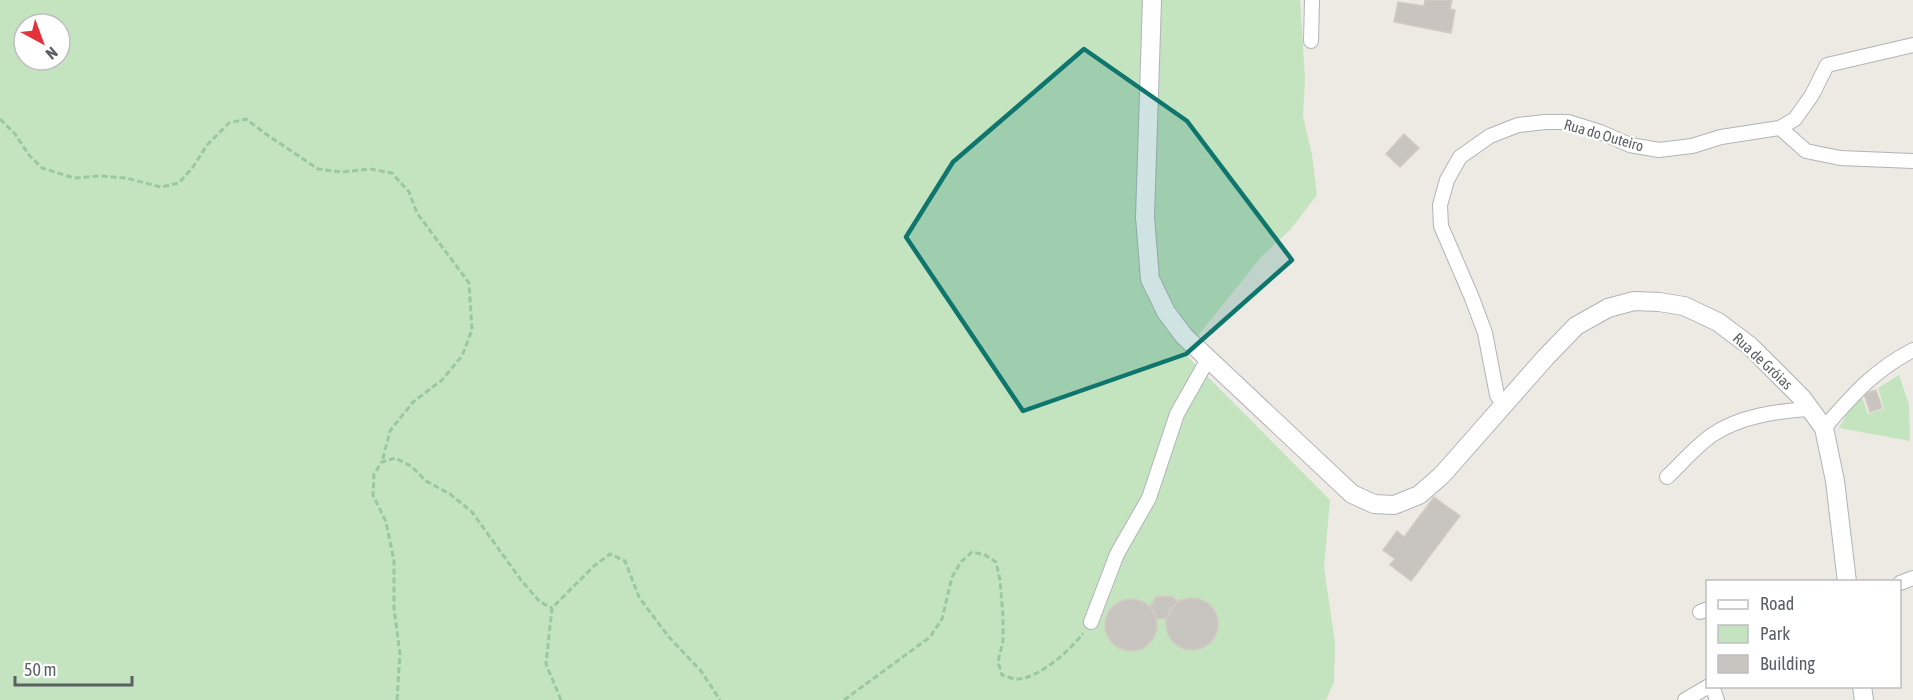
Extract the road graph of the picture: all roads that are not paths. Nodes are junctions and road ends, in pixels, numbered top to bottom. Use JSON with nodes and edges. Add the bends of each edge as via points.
{"nodes":[{"id":1,"x":1152,"y":0,"type":"edge"},
{"id":2,"x":1312,"y":0,"type":"edge"},
{"id":3,"x":1311,"y":41,"type":"dead end"},
{"id":4,"x":1913,"y":45,"type":"edge"},
{"id":5,"x":1780,"y":128,"type":"junction"},
{"id":6,"x":1913,"y":161,"type":"edge"},
{"id":7,"x":1913,"y":350,"type":"edge"},
{"id":8,"x":1208,"y":359,"type":"junction"},
{"id":9,"x":1504,"y":406,"type":"junction"},
{"id":10,"x":1811,"y":409,"type":"junction"},
{"id":11,"x":1824,"y":428,"type":"junction"},
{"id":12,"x":1667,"y":477,"type":"dead end"},
{"id":13,"x":1848,"y":580,"type":"edge"},
{"id":14,"x":1091,"y":622,"type":"road end"},
{"id":15,"x":1708,"y":688,"type":"edge"},
{"id":16,"x":1685,"y":700,"type":"edge"}],
"edges":[{"from":1,"to":8,"type":"street","name":"Rua de Gróias","via":[[1145,217],[1150,279],[1166,312]]},
{"from":2,"to":3,"type":"street"},
{"from":4,"to":5,"type":"street","via":[[1827,65],[1795,119]]},
{"from":5,"to":6,"type":"street","via":[[1806,151],[1840,158]]},
{"from":5,"to":9,"type":"street","name":"Rua do Outeiro","via":[[1659,150],[1630,145],[1568,122],[1545,122],[1518,125],[1490,136],[1460,157],[1444,188],[1441,226],[1485,333],[1497,395]]},
{"from":7,"to":11,"type":"street","via":[[1860,386]]},
{"from":8,"to":9,"type":"street","name":"Rua de Gróias","via":[[1352,494],[1374,504],[1394,505],[1419,495]]},
{"from":8,"to":14,"type":"street","via":[[1177,414],[1149,498],[1117,555]]},
{"from":9,"to":10,"type":"street","name":"Rua de Gróias","via":[[1576,326],[1608,308],[1634,301],[1684,306],[1718,322],[1750,346]]},
{"from":10,"to":11,"type":"street","name":"Rua de Gróias"},
{"from":10,"to":12,"type":"street","via":[[1761,415],[1735,424],[1712,435]]},
{"from":11,"to":13,"type":"street","name":"Rua de Gróias"},
{"from":15,"to":16,"type":"street"}]}
